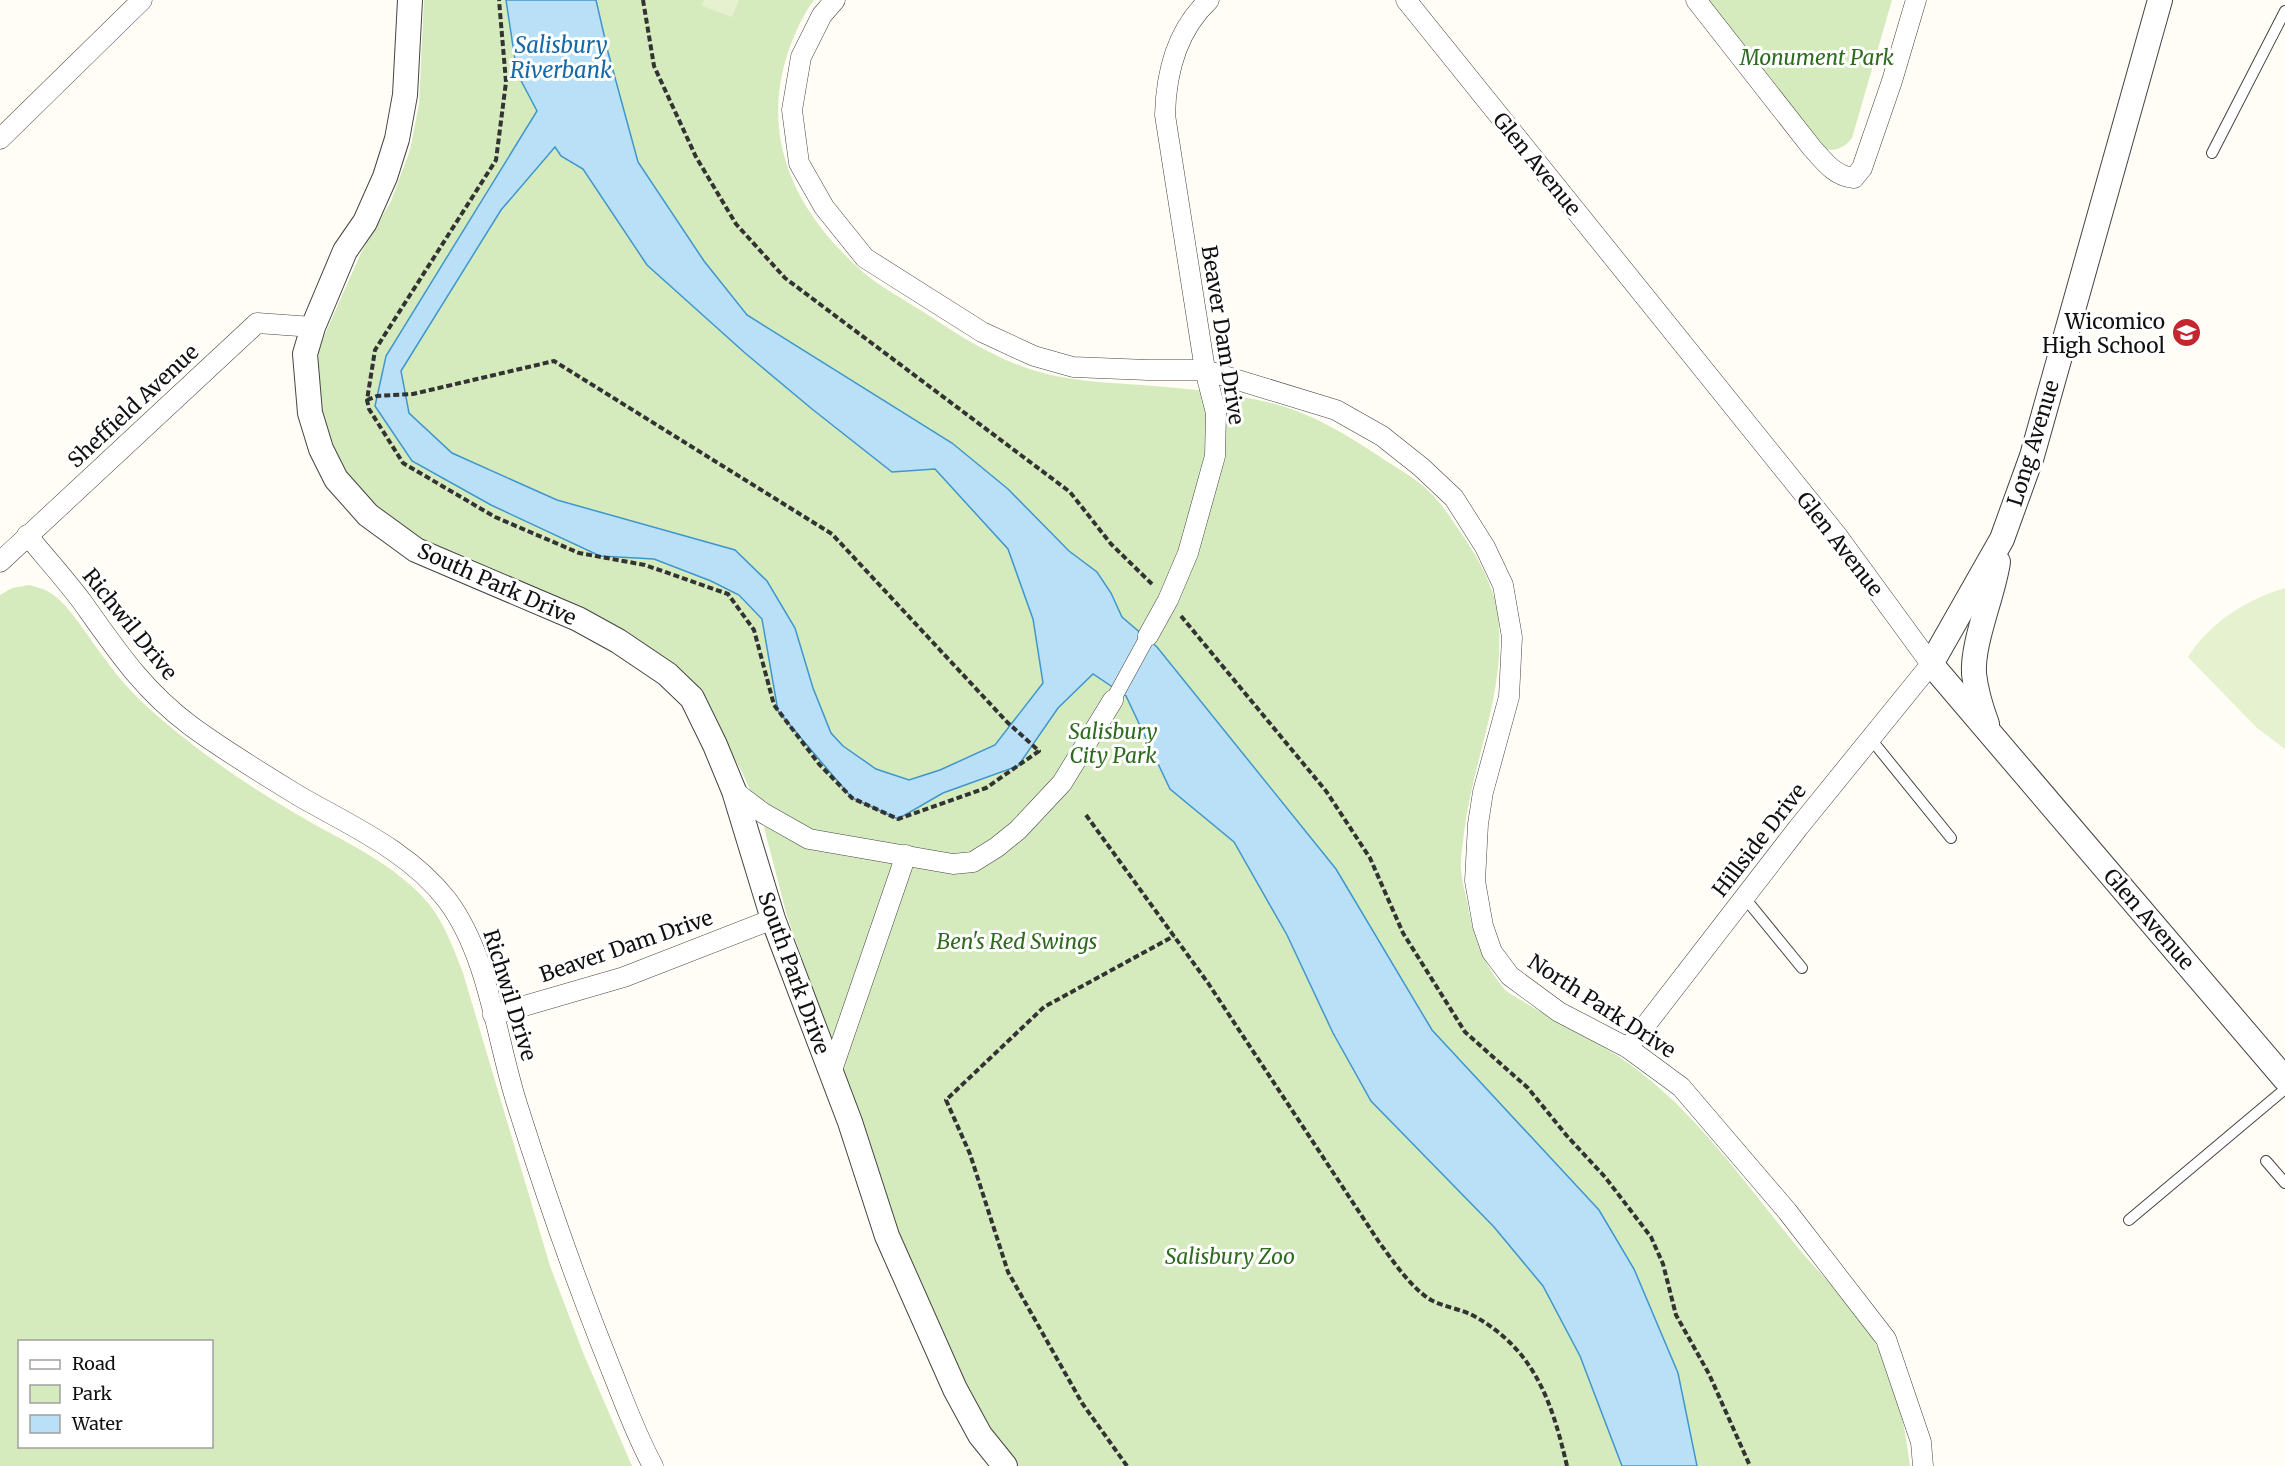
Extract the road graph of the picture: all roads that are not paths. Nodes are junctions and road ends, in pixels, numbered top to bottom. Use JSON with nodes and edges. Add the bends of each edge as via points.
{"nodes":[{"id":1,"x":410,"y":0,"type":"edge"},
{"id":2,"x":835,"y":0,"type":"edge"},
{"id":3,"x":1209,"y":0,"type":"edge"},
{"id":4,"x":1406,"y":0,"type":"edge"},
{"id":5,"x":1696,"y":0,"type":"edge"},
{"id":6,"x":1916,"y":0,"type":"edge"},
{"id":7,"x":2160,"y":0,"type":"edge"},
{"id":8,"x":130,"y":4,"type":"edge"},
{"id":9,"x":2285,"y":12,"type":"edge"},
{"id":10,"x":0,"y":139,"type":"edge"},
{"id":11,"x":2212,"y":153,"type":"dead end"},
{"id":12,"x":314,"y":327,"type":"junction"},
{"id":13,"x":1205,"y":370,"type":"junction"},
{"id":14,"x":27,"y":535,"type":"junction"},
{"id":15,"x":2002,"y":539,"type":"junction"},
{"id":16,"x":0,"y":562,"type":"edge"},
{"id":17,"x":1148,"y":636,"type":"joint"},
{"id":18,"x":1931,"y":664,"type":"junction"},
{"id":19,"x":1113,"y":700,"type":"joint"},
{"id":20,"x":1991,"y":733,"type":"junction"},
{"id":21,"x":1870,"y":738,"type":"junction"},
{"id":22,"x":734,"y":791,"type":"junction"},
{"id":23,"x":1952,"y":838,"type":"dead end"},
{"id":24,"x":906,"y":855,"type":"junction"},
{"id":25,"x":1744,"y":897,"type":"junction"},
{"id":26,"x":773,"y":919,"type":"junction"},
{"id":27,"x":1802,"y":968,"type":"dead end"},
{"id":28,"x":493,"y":1015,"type":"junction"},
{"id":29,"x":1628,"y":1048,"type":"junction"},
{"id":30,"x":831,"y":1073,"type":"junction"},
{"id":31,"x":2285,"y":1079,"type":"edge"},
{"id":32,"x":2285,"y":1089,"type":"edge"},
{"id":33,"x":2266,"y":1161,"type":"dead end"},
{"id":34,"x":2285,"y":1183,"type":"edge"},
{"id":35,"x":2129,"y":1220,"type":"dead end"},
{"id":36,"x":653,"y":1466,"type":"edge"},
{"id":37,"x":1005,"y":1466,"type":"edge"},
{"id":38,"x":1923,"y":1466,"type":"edge"}],
"edges":[{"from":1,"to":12,"type":"street","name":"South Park Drive","via":[[405,95],[398,139],[365,222],[345,250]]},
{"from":2,"to":13,"type":"street","name":"North Park Drive","via":[[822,15],[801,57],[792,110],[799,162],[824,207],[865,258],[982,332],[1034,356],[1073,367]]},
{"from":3,"to":13,"type":"street","name":"Beaver Dam Drive","via":[[1181,38],[1166,85],[1165,116]]},
{"from":4,"to":18,"type":"street","name":"Glen Avenue","via":[[1836,534]]},
{"from":5,"to":6,"type":"street","via":[[1812,148],[1831,169],[1854,178],[1862,168]]},
{"from":7,"to":15,"type":"street","name":"Long Avenue","via":[[2032,456]]},
{"from":8,"to":10,"type":"street"},
{"from":9,"to":11,"type":"lane"},
{"from":12,"to":14,"type":"street","name":"Sheffield Avenue","via":[[257,323]]},
{"from":12,"to":22,"type":"street","name":"South Park Drive","via":[[305,354],[310,413],[336,479],[368,515],[416,550],[578,620],[667,674],[692,698]]},
{"from":13,"to":17,"type":"street","name":"Beaver Dam Drive","via":[[1216,413],[1215,456],[1188,553]]},
{"from":13,"to":29,"type":"street","name":"North Park Drive","via":[[1336,410],[1382,436],[1454,498],[1485,547],[1503,585],[1512,637],[1509,697],[1478,824],[1475,881],[1483,926],[1492,951],[1510,976],[1559,1012]]},
{"from":14,"to":16,"type":"street","name":"Sheffield Avenue"},
{"from":14,"to":28,"type":"street","name":"Richwil Drive","via":[[140,681],[167,706],[297,795],[377,839],[427,877],[463,926],[478,958]]},
{"from":15,"to":18,"type":"street","name":"Long Avenue"},
{"from":15,"to":20,"type":"street","via":[[1974,672],[1979,702]]},
{"from":17,"to":19,"type":"street","name":"Beaver Dam Drive"},
{"from":18,"to":20,"type":"street","name":"Glen Avenue"},
{"from":18,"to":21,"type":"street","name":"Hillside Drive"},
{"from":19,"to":24,"type":"street","name":"Beaver Dam Drive","via":[[1062,783],[998,846],[973,862],[953,864]]},
{"from":20,"to":31,"type":"street","name":"Glen Avenue"},
{"from":21,"to":23,"type":"lane"},
{"from":21,"to":25,"type":"street","name":"Hillside Drive"},
{"from":22,"to":24,"type":"street","name":"Beaver Dam Drive","via":[[763,813],[809,838]]},
{"from":22,"to":26,"type":"street","name":"South Park Drive"},
{"from":24,"to":30,"type":"street","name":"South Park Drive"},
{"from":25,"to":27,"type":"lane"},
{"from":25,"to":29,"type":"street","name":"Hillside Drive"},
{"from":26,"to":28,"type":"street","name":"Beaver Dam Drive","via":[[624,977]]},
{"from":26,"to":30,"type":"street","name":"South Park Drive"},
{"from":28,"to":36,"type":"street","name":"Richwil Drive","via":[[516,1102],[584,1302]]},
{"from":29,"to":38,"type":"street","name":"North Park Drive","via":[[1681,1087],[1787,1211],[1886,1339],[1921,1442]]},
{"from":30,"to":37,"type":"street","name":"South Park Drive","via":[[887,1236],[935,1347],[980,1435]]},
{"from":32,"to":35,"type":"lane"},
{"from":33,"to":34,"type":"lane"}]}
